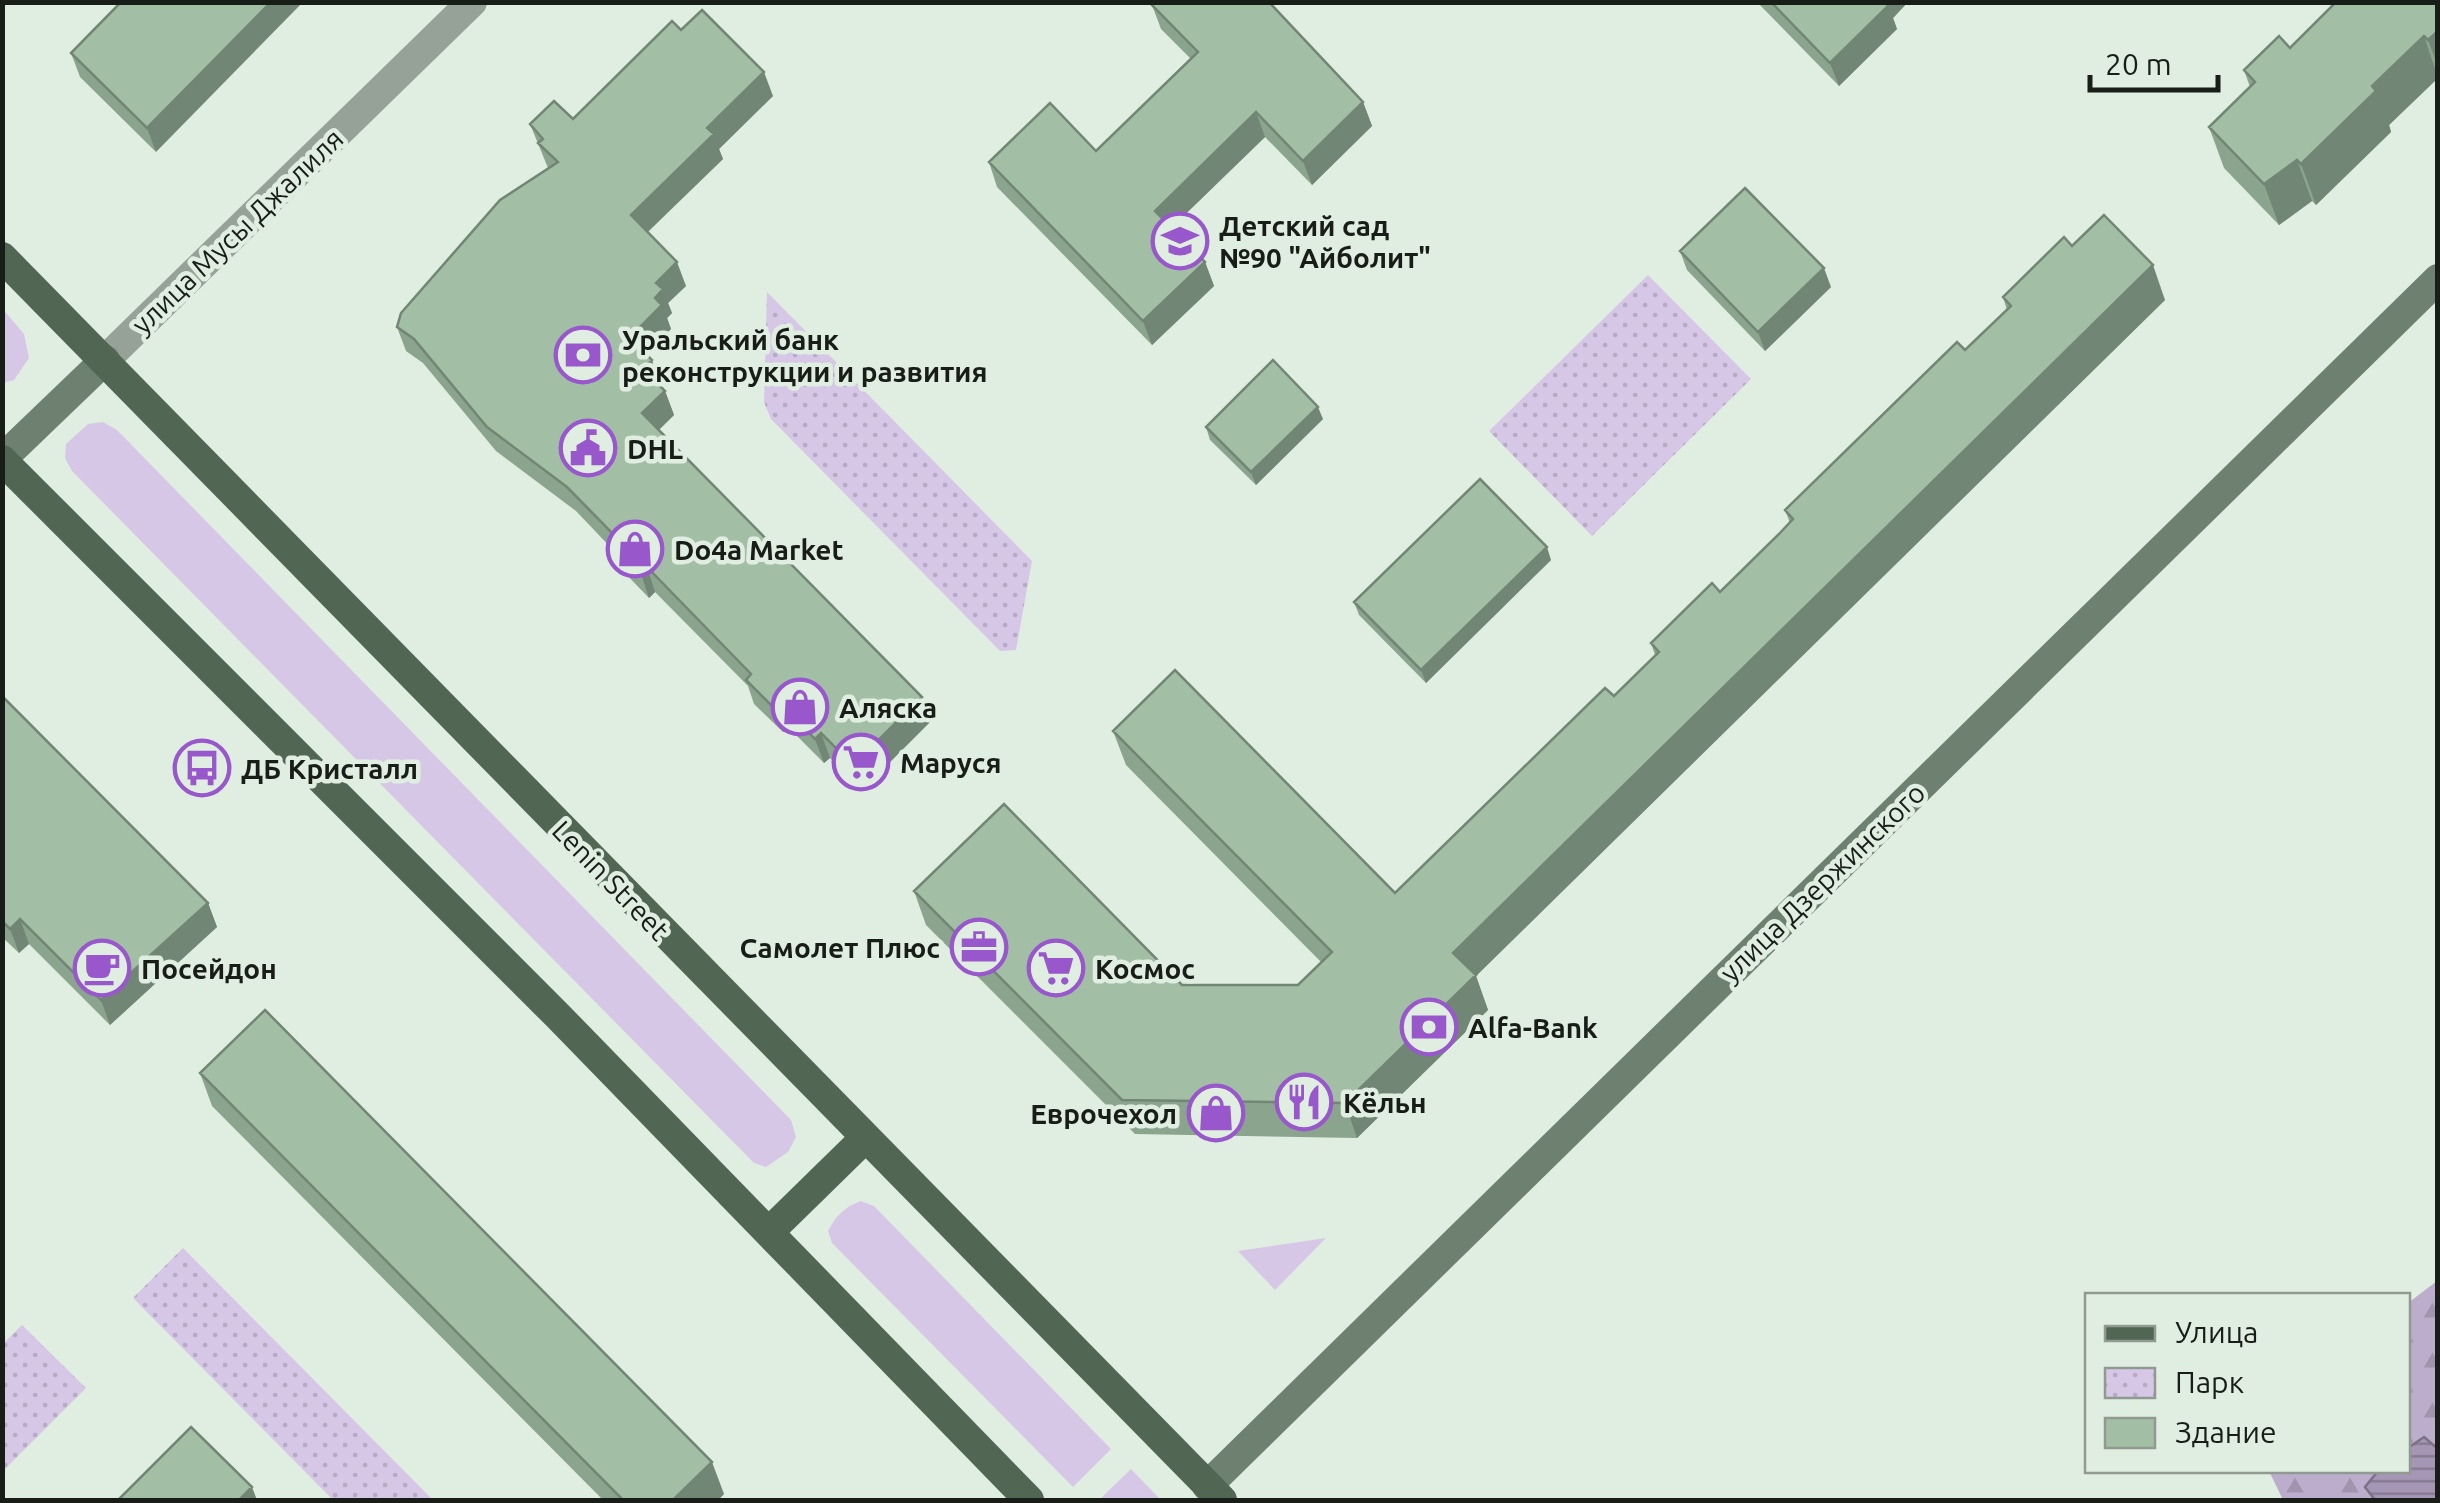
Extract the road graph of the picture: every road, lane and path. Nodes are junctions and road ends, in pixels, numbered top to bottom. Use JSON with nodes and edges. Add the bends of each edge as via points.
{"nodes":[{"id":1,"x":472,"y":2,"type":"edge"},
{"id":2,"x":2,"y":257,"type":"edge"},
{"id":3,"x":2438,"y":279,"type":"edge"},
{"id":4,"x":104,"y":360,"type":"junction"},
{"id":5,"x":2,"y":459,"type":"edge"},
{"id":6,"x":865,"y":1138,"type":"junction"},
{"id":7,"x":769,"y":1232,"type":"junction"},
{"id":8,"x":1214,"y":1493,"type":"edge"},
{"id":9,"x":1029,"y":1500,"type":"edge"}],
"edges":[{"from":1,"to":4,"type":"street","name":"улица Мусы Джалиля"},
{"from":2,"to":4,"type":"main road","name":"Lenin Street"},
{"from":3,"to":8,"type":"street","name":"улица Дзержинского"},
{"from":4,"to":5,"type":"street","name":"улица Мусы Джалиля"},
{"from":4,"to":6,"type":"main road","name":"Lenin Street"},
{"from":5,"to":7,"type":"main road"},
{"from":6,"to":7,"type":"main road"},
{"from":6,"to":8,"type":"main road","name":"Lenin Street"},
{"from":7,"to":9,"type":"main road"}]}
